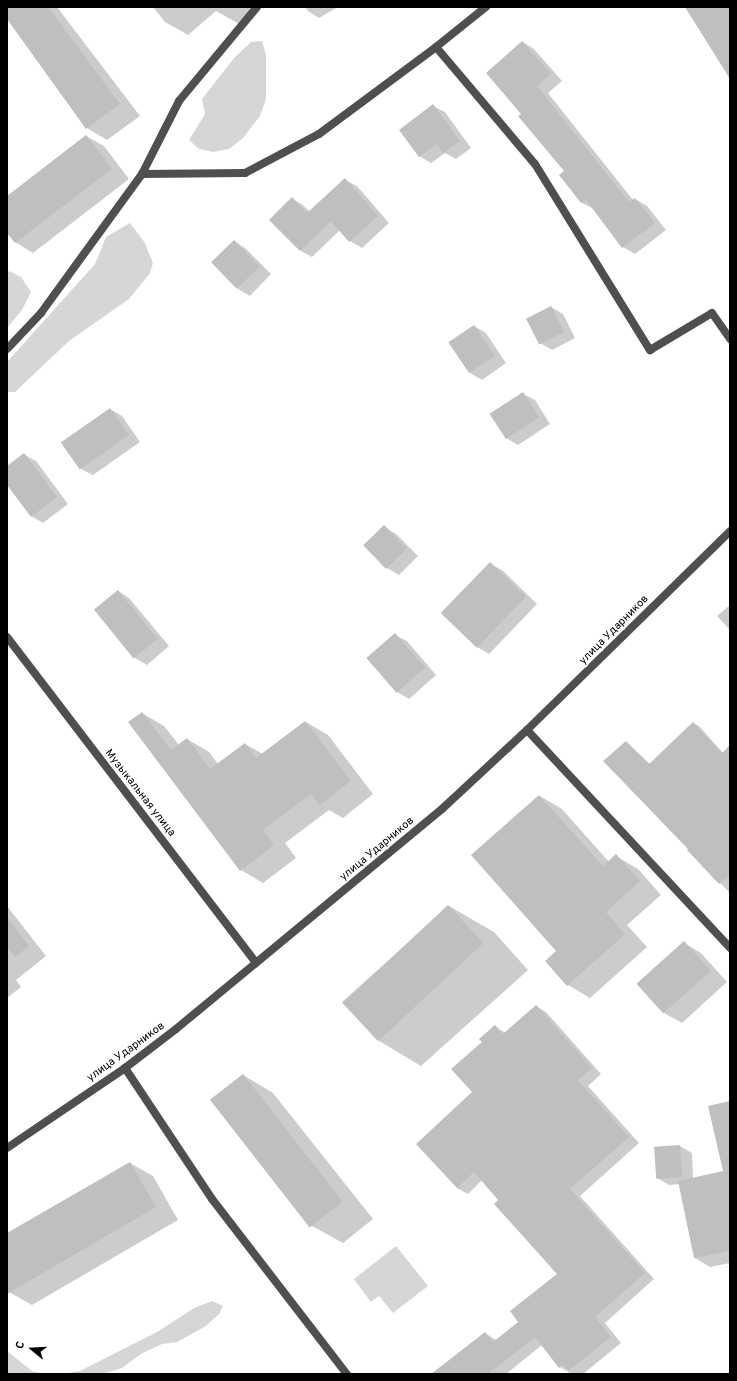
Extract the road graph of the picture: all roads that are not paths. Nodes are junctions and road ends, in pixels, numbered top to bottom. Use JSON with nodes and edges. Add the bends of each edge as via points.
{"nodes":[{"id":1,"x":257,"y":7,"type":"edge"},
{"id":2,"x":486,"y":7,"type":"edge"},
{"id":3,"x":436,"y":47,"type":"junction"},
{"id":4,"x":142,"y":174,"type":"junction"},
{"id":5,"x":730,"y":339,"type":"edge"},
{"id":6,"x":7,"y":349,"type":"edge"},
{"id":7,"x":730,"y":530,"type":"edge"},
{"id":8,"x":7,"y":637,"type":"edge"},
{"id":9,"x":527,"y":730,"type":"junction"},
{"id":10,"x":730,"y":948,"type":"edge"},
{"id":11,"x":256,"y":963,"type":"junction"},
{"id":12,"x":125,"y":1068,"type":"junction"},
{"id":13,"x":7,"y":1148,"type":"edge"},
{"id":14,"x":347,"y":1374,"type":"edge"}],
"edges":[{"from":1,"to":4,"type":"street","via":[[180,101]]},
{"from":2,"to":3,"type":"street"},
{"from":3,"to":4,"type":"street","via":[[319,134],[245,173]]},
{"from":3,"to":5,"type":"street","via":[[535,164],[650,350],[712,313]]},
{"from":4,"to":6,"type":"street","via":[[41,313]]},
{"from":7,"to":9,"type":"street","name":"улица Ударников"},
{"from":8,"to":11,"type":"street","name":"Музыкальная улица"},
{"from":9,"to":10,"type":"street"},
{"from":9,"to":11,"type":"street","name":"улица Ударников","via":[[442,809]]},
{"from":11,"to":12,"type":"street","name":"улица Ударников"},
{"from":12,"to":13,"type":"street","name":"улица Ударников"},
{"from":12,"to":14,"type":"street","via":[[212,1199]]}]}
